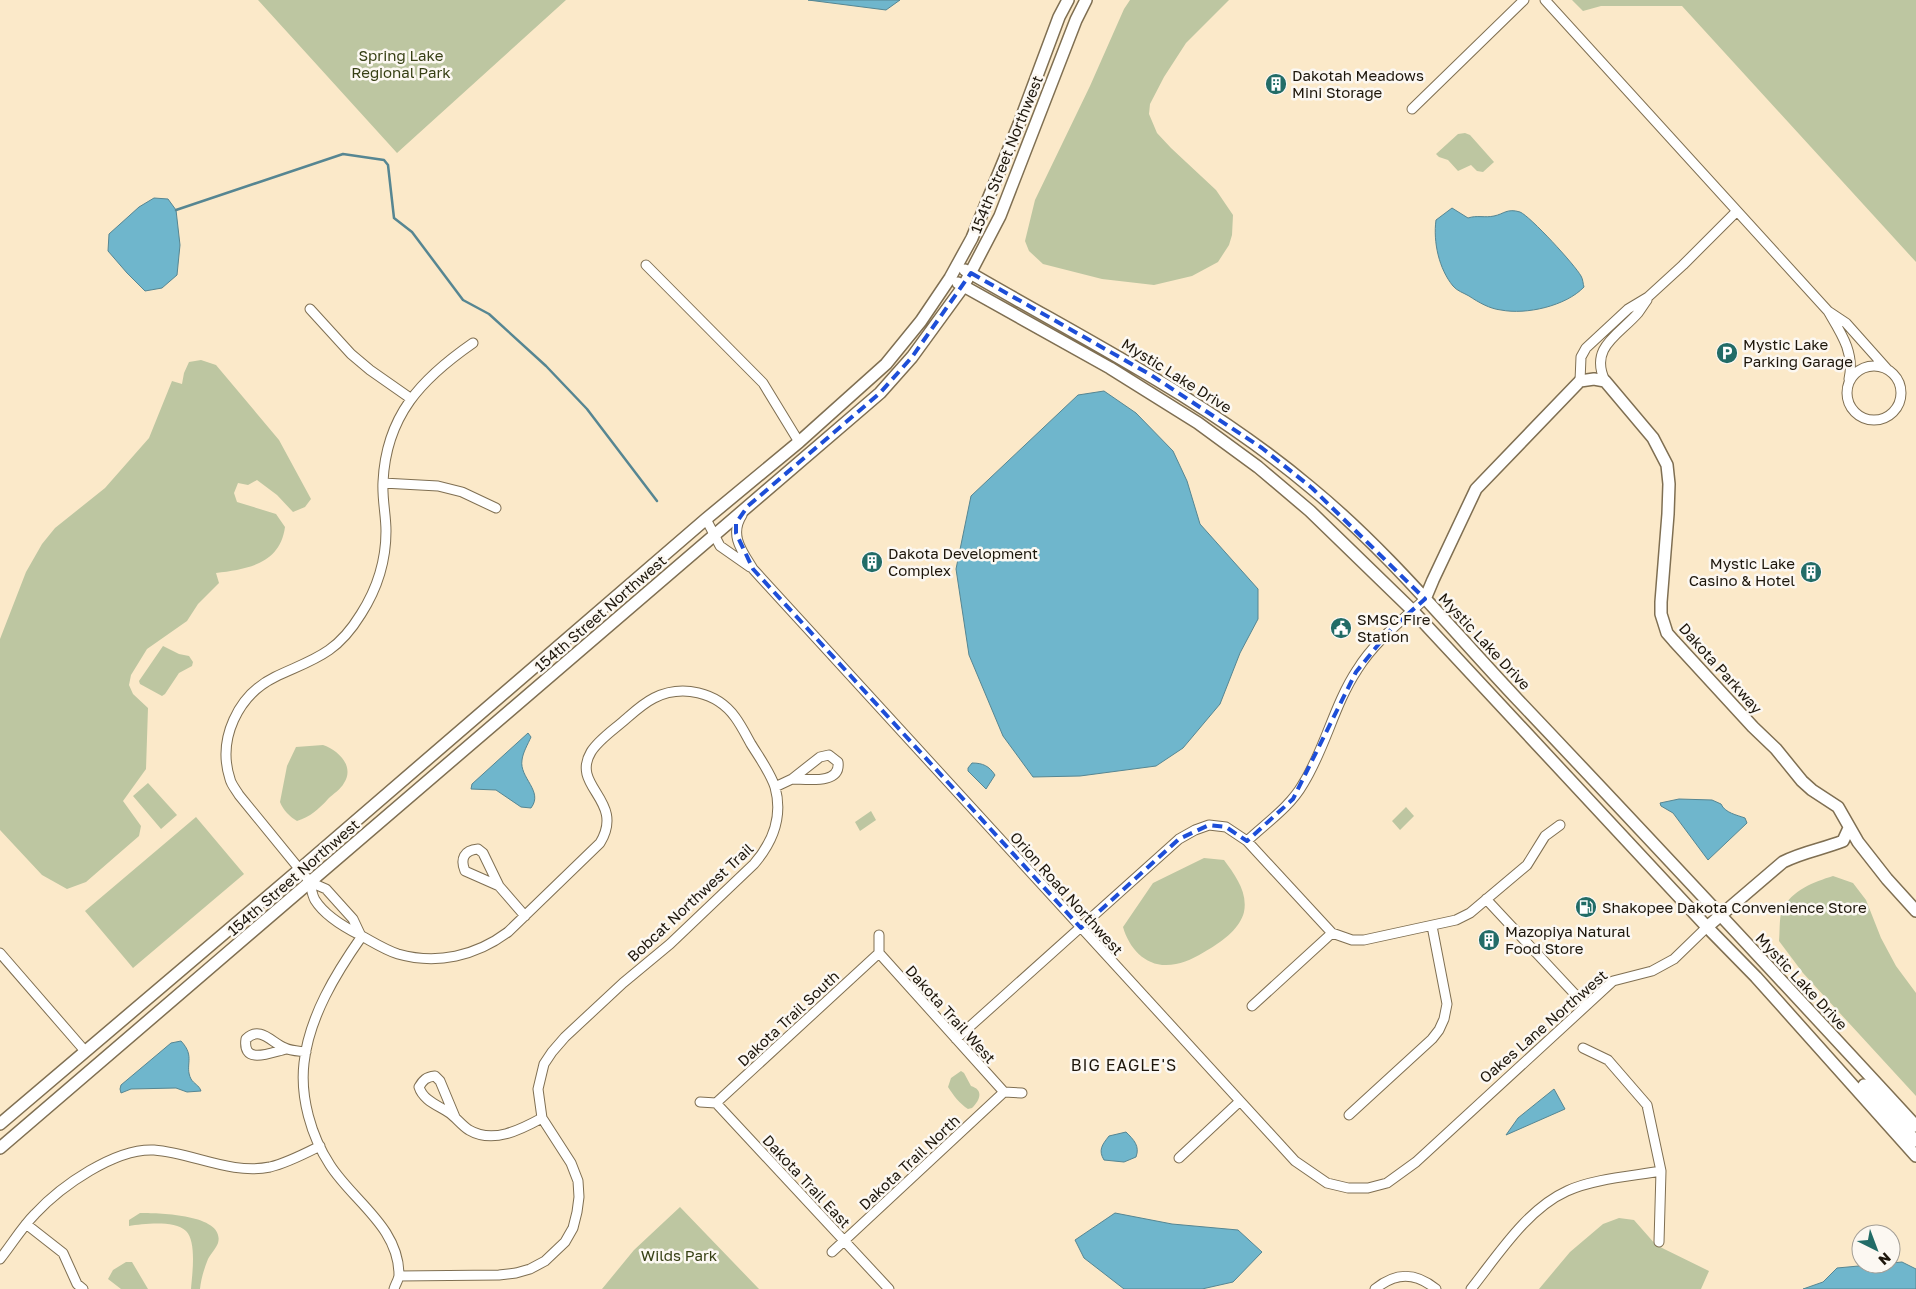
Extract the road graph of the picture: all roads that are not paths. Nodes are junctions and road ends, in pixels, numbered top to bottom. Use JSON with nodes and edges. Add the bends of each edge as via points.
{"nodes":[{"id":1,"x":1068,"y":0,"type":"edge"},
{"id":2,"x":1086,"y":0,"type":"edge"},
{"id":3,"x":1524,"y":0,"type":"edge"},
{"id":4,"x":1545,"y":0,"type":"edge"},
{"id":5,"x":1412,"y":109,"type":"dead end"},
{"id":6,"x":1737,"y":211,"type":"junction"},
{"id":7,"x":646,"y":265,"type":"dead end"},
{"id":8,"x":958,"y":265,"type":"junction"},
{"id":9,"x":971,"y":273,"type":"junction"},
{"id":10,"x":950,"y":278,"type":"junction"},
{"id":11,"x":964,"y":287,"type":"junction"},
{"id":12,"x":1648,"y":297,"type":"junction"},
{"id":13,"x":310,"y":309,"type":"dead end"},
{"id":14,"x":1828,"y":311,"type":"junction"},
{"id":15,"x":473,"y":342,"type":"dead end"},
{"id":16,"x":1887,"y":370,"type":"junction"},
{"id":17,"x":1580,"y":381,"type":"junction"},
{"id":18,"x":1605,"y":381,"type":"junction"},
{"id":19,"x":1847,"y":388,"type":"junction"},
{"id":20,"x":410,"y":398,"type":"junction"},
{"id":21,"x":799,"y":442,"type":"junction"},
{"id":22,"x":382,"y":483,"type":"junction"},
{"id":23,"x":748,"y":506,"type":"junction"},
{"id":24,"x":496,"y":508,"type":"dead end"},
{"id":25,"x":706,"y":519,"type":"junction"},
{"id":26,"x":714,"y":535,"type":"junction"},
{"id":27,"x":753,"y":569,"type":"junction"},
{"id":28,"x":1425,"y":599,"type":"junction"},
{"id":29,"x":1412,"y":610,"type":"junction"},
{"id":30,"x":792,"y":779,"type":"junction"},
{"id":31,"x":775,"y":787,"type":"junction"},
{"id":32,"x":1560,"y":825,"type":"dead end"},
{"id":33,"x":1849,"y":828,"type":"junction"},
{"id":34,"x":1247,"y":841,"type":"junction"},
{"id":35,"x":300,"y":869,"type":"junction"},
{"id":36,"x":310,"y":882,"type":"junction"},
{"id":37,"x":499,"y":886,"type":"junction"},
{"id":38,"x":1486,"y":899,"type":"junction"},
{"id":39,"x":1916,"y":911,"type":"edge"},
{"id":40,"x":1722,"y":914,"type":"junction"},
{"id":41,"x":525,"y":916,"type":"junction"},
{"id":42,"x":1432,"y":926,"type":"junction"},
{"id":43,"x":1706,"y":927,"type":"junction"},
{"id":44,"x":1081,"y":928,"type":"junction"},
{"id":45,"x":1332,"y":933,"type":"junction"},
{"id":46,"x":879,"y":934,"type":"dead end"},
{"id":47,"x":362,"y":936,"type":"junction"},
{"id":48,"x":0,"y":953,"type":"edge"},
{"id":49,"x":879,"y":953,"type":"junction"},
{"id":50,"x":1252,"y":1006,"type":"dead end"},
{"id":51,"x":1585,"y":1006,"type":"junction"},
{"id":52,"x":956,"y":1040,"type":"junction"},
{"id":53,"x":286,"y":1048,"type":"dead end"},
{"id":54,"x":1583,"y":1048,"type":"dead end"},
{"id":55,"x":85,"y":1051,"type":"junction"},
{"id":56,"x":306,"y":1052,"type":"junction"},
{"id":57,"x":1827,"y":1054,"type":"junction"},
{"id":58,"x":1004,"y":1092,"type":"junction"},
{"id":59,"x":1022,"y":1093,"type":"dead end"},
{"id":60,"x":700,"y":1102,"type":"dead end"},
{"id":61,"x":1239,"y":1102,"type":"junction"},
{"id":62,"x":716,"y":1104,"type":"junction"},
{"id":63,"x":1349,"y":1115,"type":"dead end"},
{"id":64,"x":456,"y":1117,"type":"junction"},
{"id":65,"x":542,"y":1118,"type":"junction"},
{"id":66,"x":0,"y":1124,"type":"edge"},
{"id":67,"x":1916,"y":1126,"type":"edge"},
{"id":68,"x":1916,"y":1141,"type":"edge"},
{"id":69,"x":320,"y":1146,"type":"junction"},
{"id":70,"x":0,"y":1148,"type":"edge"},
{"id":71,"x":1916,"y":1156,"type":"edge"},
{"id":72,"x":1179,"y":1158,"type":"dead end"},
{"id":73,"x":1661,"y":1170,"type":"junction"},
{"id":74,"x":1387,"y":1183,"type":"joint"},
{"id":75,"x":26,"y":1224,"type":"junction"},
{"id":76,"x":844,"y":1242,"type":"junction"},
{"id":77,"x":1659,"y":1242,"type":"dead end"},
{"id":78,"x":832,"y":1252,"type":"dead end"},
{"id":79,"x":0,"y":1259,"type":"edge"},
{"id":80,"x":399,"y":1276,"type":"junction"},
{"id":81,"x":83,"y":1289,"type":"edge"},
{"id":82,"x":394,"y":1289,"type":"edge"},
{"id":83,"x":889,"y":1289,"type":"edge"},
{"id":84,"x":1375,"y":1289,"type":"edge"},
{"id":85,"x":1436,"y":1289,"type":"edge"},
{"id":86,"x":1471,"y":1289,"type":"edge"}],
"edges":[{"from":1,"to":8,"type":"street","name":"154th Street Northwest","via":[[979,221]]},
{"from":2,"to":9,"type":"street","name":"154th Street Northwest","via":[[1000,216]]},
{"from":3,"to":5,"type":"street"},
{"from":4,"to":6,"type":"street"},
{"from":6,"to":12,"type":"street"},
{"from":6,"to":14,"type":"street"},
{"from":7,"to":21,"type":"street","via":[[762,384]]},
{"from":8,"to":9,"type":"street","name":"Mystic Lake Drive"},
{"from":8,"to":10,"type":"street","name":"154th Street Northwest"},
{"from":9,"to":11,"type":"street","name":"154th Street Northwest"},
{"from":9,"to":28,"type":"street","name":"Mystic Lake Drive","via":[[1151,375],[1262,448],[1367,538]]},
{"from":10,"to":11,"type":"street","name":"Mystic Lake Drive"},
{"from":10,"to":21,"type":"street","name":"154th Street Northwest","via":[[886,364]]},
{"from":11,"to":23,"type":"street","name":"154th Street Northwest","via":[[912,357],[880,393]]},
{"from":11,"to":29,"type":"street","name":"Mystic Lake Drive","via":[[1110,368],[1213,434],[1310,511]]},
{"from":12,"to":17,"type":"street","via":[[1628,309],[1586,348],[1581,358]]},
{"from":12,"to":18,"type":"street","via":[[1603,350],[1600,362]]},
{"from":13,"to":20,"type":"street","via":[[351,354]]},
{"from":14,"to":16,"type":"street","via":[[1846,323]]},
{"from":14,"to":19,"type":"street","via":[[1850,354]]},
{"from":15,"to":20,"type":"street","name":"Bobcat Northwest Trail","via":[[424,381]]},
{"from":16,"to":19,"type":"street","via":[[1879,366],[1862,369],[1850,380]]},
{"from":16,"to":19,"type":"street","via":[[1899,382],[1901,398],[1886,418],[1861,418],[1847,397]]},
{"from":17,"to":18,"type":"street"},
{"from":17,"to":28,"type":"street","via":[[1476,489]]},
{"from":18,"to":33,"type":"street","name":"Dakota Parkway","via":[[1653,438],[1667,465],[1668,514],[1661,614],[1667,632],[1802,781],[1838,807]]},
{"from":20,"to":22,"type":"street","name":"Bobcat Northwest Trail","via":[[391,435]]},
{"from":21,"to":25,"type":"street","name":"154th Street Northwest"},
{"from":22,"to":24,"type":"street","via":[[438,486],[462,492]]},
{"from":22,"to":35,"type":"street","name":"Bobcat Northwest Trail","via":[[386,531],[384,552],[380,575],[370,600],[347,634],[330,649],[312,661],[274,677],[248,698],[232,722],[226,746],[230,780],[239,795]]},
{"from":23,"to":26,"type":"street","name":"154th Street Northwest"},
{"from":23,"to":27,"type":"street","name":"Orion Road Northwest","via":[[736,524],[736,533],[739,546]]},
{"from":25,"to":26,"type":"street","name":"Orion Road Northwest"},
{"from":25,"to":35,"type":"street","name":"154th Street Northwest"},
{"from":26,"to":27,"type":"street","name":"Orion Road Northwest","via":[[720,546]]},
{"from":26,"to":36,"type":"street","name":"154th Street Northwest"},
{"from":27,"to":44,"type":"street","name":"Orion Road Northwest"},
{"from":28,"to":29,"type":"street"},
{"from":28,"to":40,"type":"street","name":"Mystic Lake Drive"},
{"from":29,"to":34,"type":"street","via":[[1364,659],[1304,784],[1293,799]]},
{"from":29,"to":43,"type":"street","name":"Mystic Lake Drive"},
{"from":30,"to":30,"type":"street","via":[[829,778],[835,775],[838,762],[829,755],[820,757]]},
{"from":30,"to":31,"type":"street"},
{"from":31,"to":41,"type":"street","name":"Bobcat Northwest Trail","via":[[735,716],[712,697],[681,690],[652,698],[597,744],[586,764],[587,778],[606,809],[607,832],[600,843]]},
{"from":31,"to":65,"type":"street","name":"Bobcat Northwest Trail","via":[[777,822],[772,838],[754,864],[552,1052],[544,1064],[538,1089]]},
{"from":32,"to":38,"type":"street","via":[[1545,836],[1527,865]]},
{"from":33,"to":39,"type":"street","name":"Dakota Parkway","via":[[1886,879]]},
{"from":33,"to":40,"type":"street","name":"Oakes Lane Northwest","via":[[1843,841],[1783,862]]},
{"from":34,"to":44,"type":"street","via":[[1226,827],[1209,825],[1179,838]]},
{"from":34,"to":45,"type":"street"},
{"from":35,"to":36,"type":"street","name":"Bobcat Northwest Trail"},
{"from":35,"to":55,"type":"street","name":"154th Street Northwest"},
{"from":36,"to":47,"type":"street","name":"Bobcat Northwest Trail","via":[[326,889],[353,920]]},
{"from":36,"to":47,"type":"street","name":"Bobcat Northwest Trail","via":[[314,900],[335,920]]},
{"from":36,"to":70,"type":"street","name":"154th Street Northwest"},
{"from":37,"to":37,"type":"street","via":[[483,853],[478,849],[465,853],[462,859],[466,871]]},
{"from":37,"to":41,"type":"street"},
{"from":38,"to":42,"type":"street","via":[[1456,920]]},
{"from":38,"to":51,"type":"street"},
{"from":40,"to":43,"type":"street","name":"Oakes Lane Northwest"},
{"from":40,"to":67,"type":"street","name":"Mystic Lake Drive"},
{"from":41,"to":47,"type":"street","name":"Bobcat Northwest Trail","via":[[480,950],[448,958],[398,954]]},
{"from":42,"to":45,"type":"street","via":[[1364,940],[1352,940]]},
{"from":42,"to":63,"type":"street","via":[[1447,1004],[1444,1019],[1432,1039]]},
{"from":43,"to":51,"type":"street","name":"Oakes Lane Northwest","via":[[1674,959],[1652,971],[1613,981]]},
{"from":43,"to":57,"type":"street","name":"Mystic Lake Drive"},
{"from":44,"to":52,"type":"street"},
{"from":44,"to":61,"type":"street","name":"Orion Road Northwest"},
{"from":45,"to":50,"type":"street"},
{"from":46,"to":49,"type":"street"},
{"from":47,"to":56,"type":"street","via":[[316,1014]]},
{"from":48,"to":55,"type":"street"},
{"from":49,"to":52,"type":"street","name":"Dakota Trail West"},
{"from":49,"to":62,"type":"street","name":"Dakota Trail South"},
{"from":51,"to":74,"type":"street","name":"Oakes Lane Northwest","via":[[1416,1162]]},
{"from":52,"to":58,"type":"street","name":"Dakota Trail West"},
{"from":53,"to":56,"type":"street"},
{"from":54,"to":73,"type":"street","via":[[1608,1060],[1647,1105]]},
{"from":55,"to":66,"type":"street","name":"154th Street Northwest"},
{"from":56,"to":69,"type":"street","via":[[306,1104]]},
{"from":57,"to":68,"type":"street","name":"Mystic Lake Drive","via":[[1846,1066]]},
{"from":57,"to":71,"type":"street","name":"Mystic Lake Drive"},
{"from":58,"to":59,"type":"street"},
{"from":58,"to":76,"type":"street","name":"Dakota Trail North"},
{"from":60,"to":62,"type":"street"},
{"from":61,"to":72,"type":"street"},
{"from":61,"to":74,"type":"street","name":"Orion Road Northwest","via":[[1295,1161],[1327,1183],[1368,1188]]},
{"from":62,"to":76,"type":"street","name":"Dakota Trail East"},
{"from":64,"to":64,"type":"street","via":[[440,1081],[435,1076],[422,1081],[419,1087],[426,1099]]},
{"from":64,"to":65,"type":"street","via":[[467,1129],[495,1137],[527,1127]]},
{"from":65,"to":80,"type":"street","name":"Bobcat Northwest Trail","via":[[568,1158],[578,1181],[579,1197],[573,1228],[565,1242],[555,1253],[530,1269],[516,1273]]},
{"from":69,"to":75,"type":"street","via":[[283,1163],[258,1168],[223,1165],[173,1152],[135,1151],[96,1168],[61,1191]]},
{"from":69,"to":80,"type":"street","via":[[337,1176],[387,1233],[393,1245]]},
{"from":73,"to":77,"type":"street"},
{"from":73,"to":86,"type":"street","via":[[1567,1190],[1546,1203],[1530,1216]]},
{"from":75,"to":79,"type":"street"},
{"from":75,"to":81,"type":"street","via":[[63,1254],[77,1284]]},
{"from":76,"to":78,"type":"street","name":"Dakota Trail North"},
{"from":76,"to":83,"type":"street","name":"Dakota Trail East"},
{"from":80,"to":82,"type":"street"},
{"from":84,"to":85,"type":"street","via":[[1396,1276],[1414,1276]]}]}
